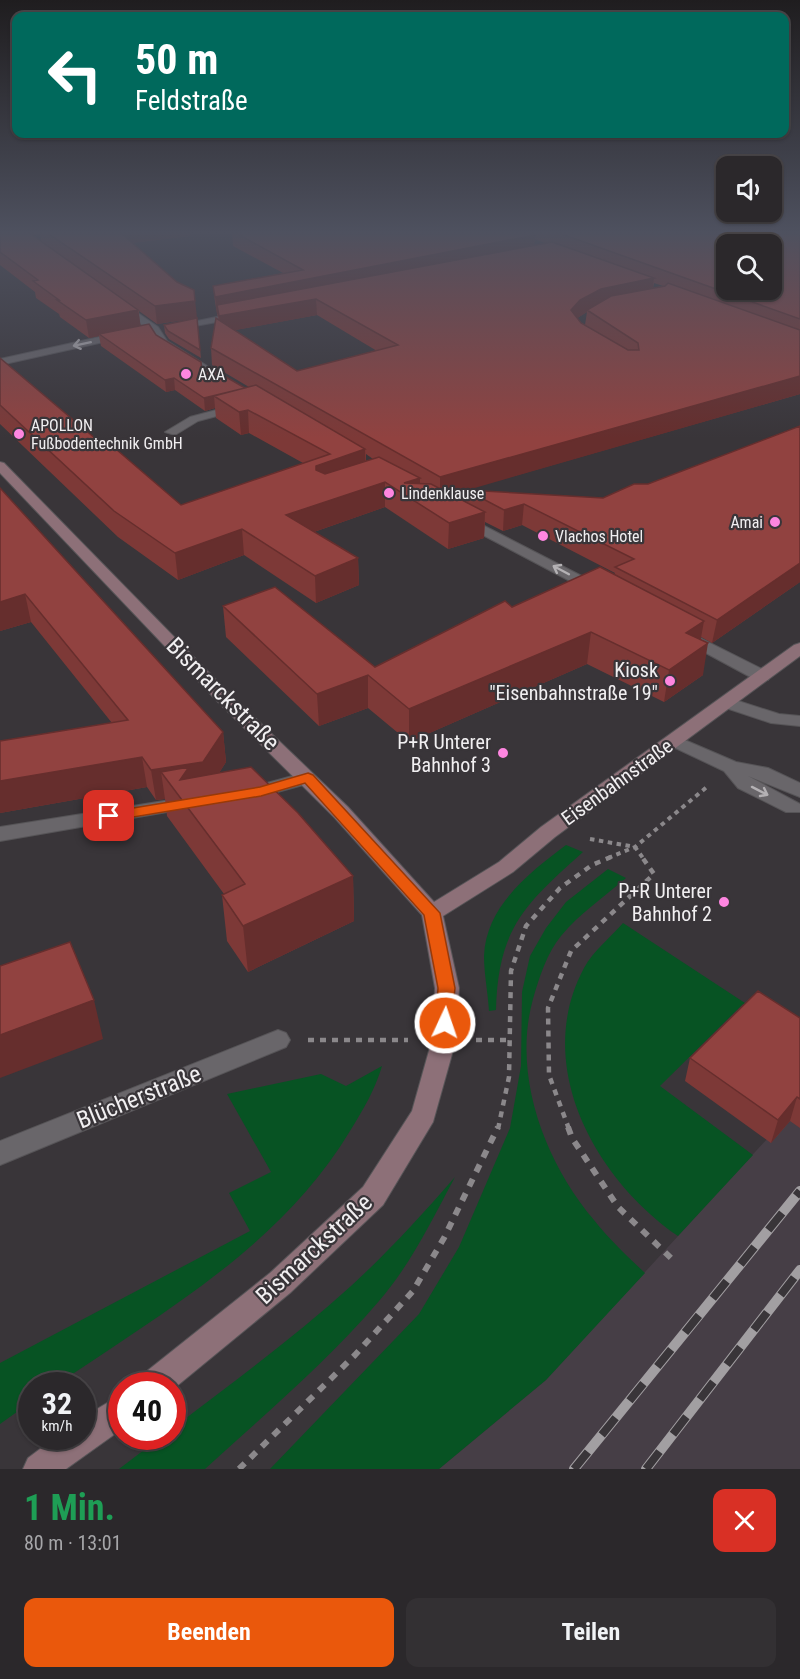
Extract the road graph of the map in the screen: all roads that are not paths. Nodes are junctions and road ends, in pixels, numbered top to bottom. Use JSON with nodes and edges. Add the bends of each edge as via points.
{"nodes":[{"id":1,"x":113,"y":301,"type":"edge"},
{"id":2,"x":249,"y":313,"type":"edge"},
{"id":3,"x":148,"y":330,"type":"junction"},
{"id":4,"x":132,"y":333,"type":"edge"},
{"id":5,"x":0,"y":362,"type":"edge"},
{"id":6,"x":239,"y":390,"type":"edge"},
{"id":7,"x":247,"y":405,"type":"edge"},
{"id":8,"x":171,"y":432,"type":"dead end"},
{"id":9,"x":0,"y":466,"type":"edge"},
{"id":10,"x":450,"y":511,"type":"edge"},
{"id":11,"x":608,"y":595,"type":"edge"},
{"id":12,"x":672,"y":629,"type":"edge"},
{"id":13,"x":800,"y":648,"type":"edge"},
{"id":14,"x":762,"y":676,"type":"junction"},
{"id":15,"x":726,"y":702,"type":"junction"},
{"id":16,"x":800,"y":721,"type":"edge"},
{"id":17,"x":674,"y":740,"type":"junction"},
{"id":18,"x":308,"y":778,"type":"junction"},
{"id":19,"x":227,"y":797,"type":"edge"},
{"id":20,"x":797,"y":799,"type":"edge"},
{"id":21,"x":205,"y":801,"type":"edge"},
{"id":22,"x":0,"y":834,"type":"edge"},
{"id":23,"x":432,"y":913,"type":"junction"},
{"id":24,"x":278,"y":1040,"type":"road end"},
{"id":25,"x":0,"y":1153,"type":"edge"},
{"id":26,"x":170,"y":1372,"type":"edge"},
{"id":27,"x":108,"y":1419,"type":"edge"},
{"id":28,"x":39,"y":1469,"type":"edge"}],
"edges":[{"from":1,"to":3,"type":"street"},
{"from":2,"to":3,"type":"street"},
{"from":3,"to":6,"type":"street"},
{"from":4,"to":5,"type":"street","one_way":true},
{"from":7,"to":8,"type":"street","via":[[194,419]]},
{"from":9,"to":18,"type":"street","name":"Bismarckstraße","via":[[224,698]]},
{"from":11,"to":10,"type":"street","one_way":true},
{"from":12,"to":14,"type":"street"},
{"from":13,"to":14,"type":"street","name":"Eisenbahnstraße"},
{"from":14,"to":15,"type":"street","name":"Eisenbahnstraße"},
{"from":15,"to":16,"type":"street","via":[[777,719]]},
{"from":15,"to":17,"type":"street","name":"Eisenbahnstraße"},
{"from":17,"to":20,"type":"street","via":[[731,767],[745,784]]},
{"from":17,"to":23,"type":"street","name":"Eisenbahnstraße","via":[[548,832],[511,866]]},
{"from":18,"to":19,"type":"street"},
{"from":18,"to":23,"type":"street","name":"Bismarckstraße"},
{"from":21,"to":22,"type":"street"},
{"from":23,"to":26,"type":"street","name":"Bismarckstraße","via":[[447,988],[444,1040],[424,1114],[373,1196],[280,1283]]},
{"from":24,"to":25,"type":"street","name":"Blücherstraße"},
{"from":27,"to":28,"type":"street"}]}
